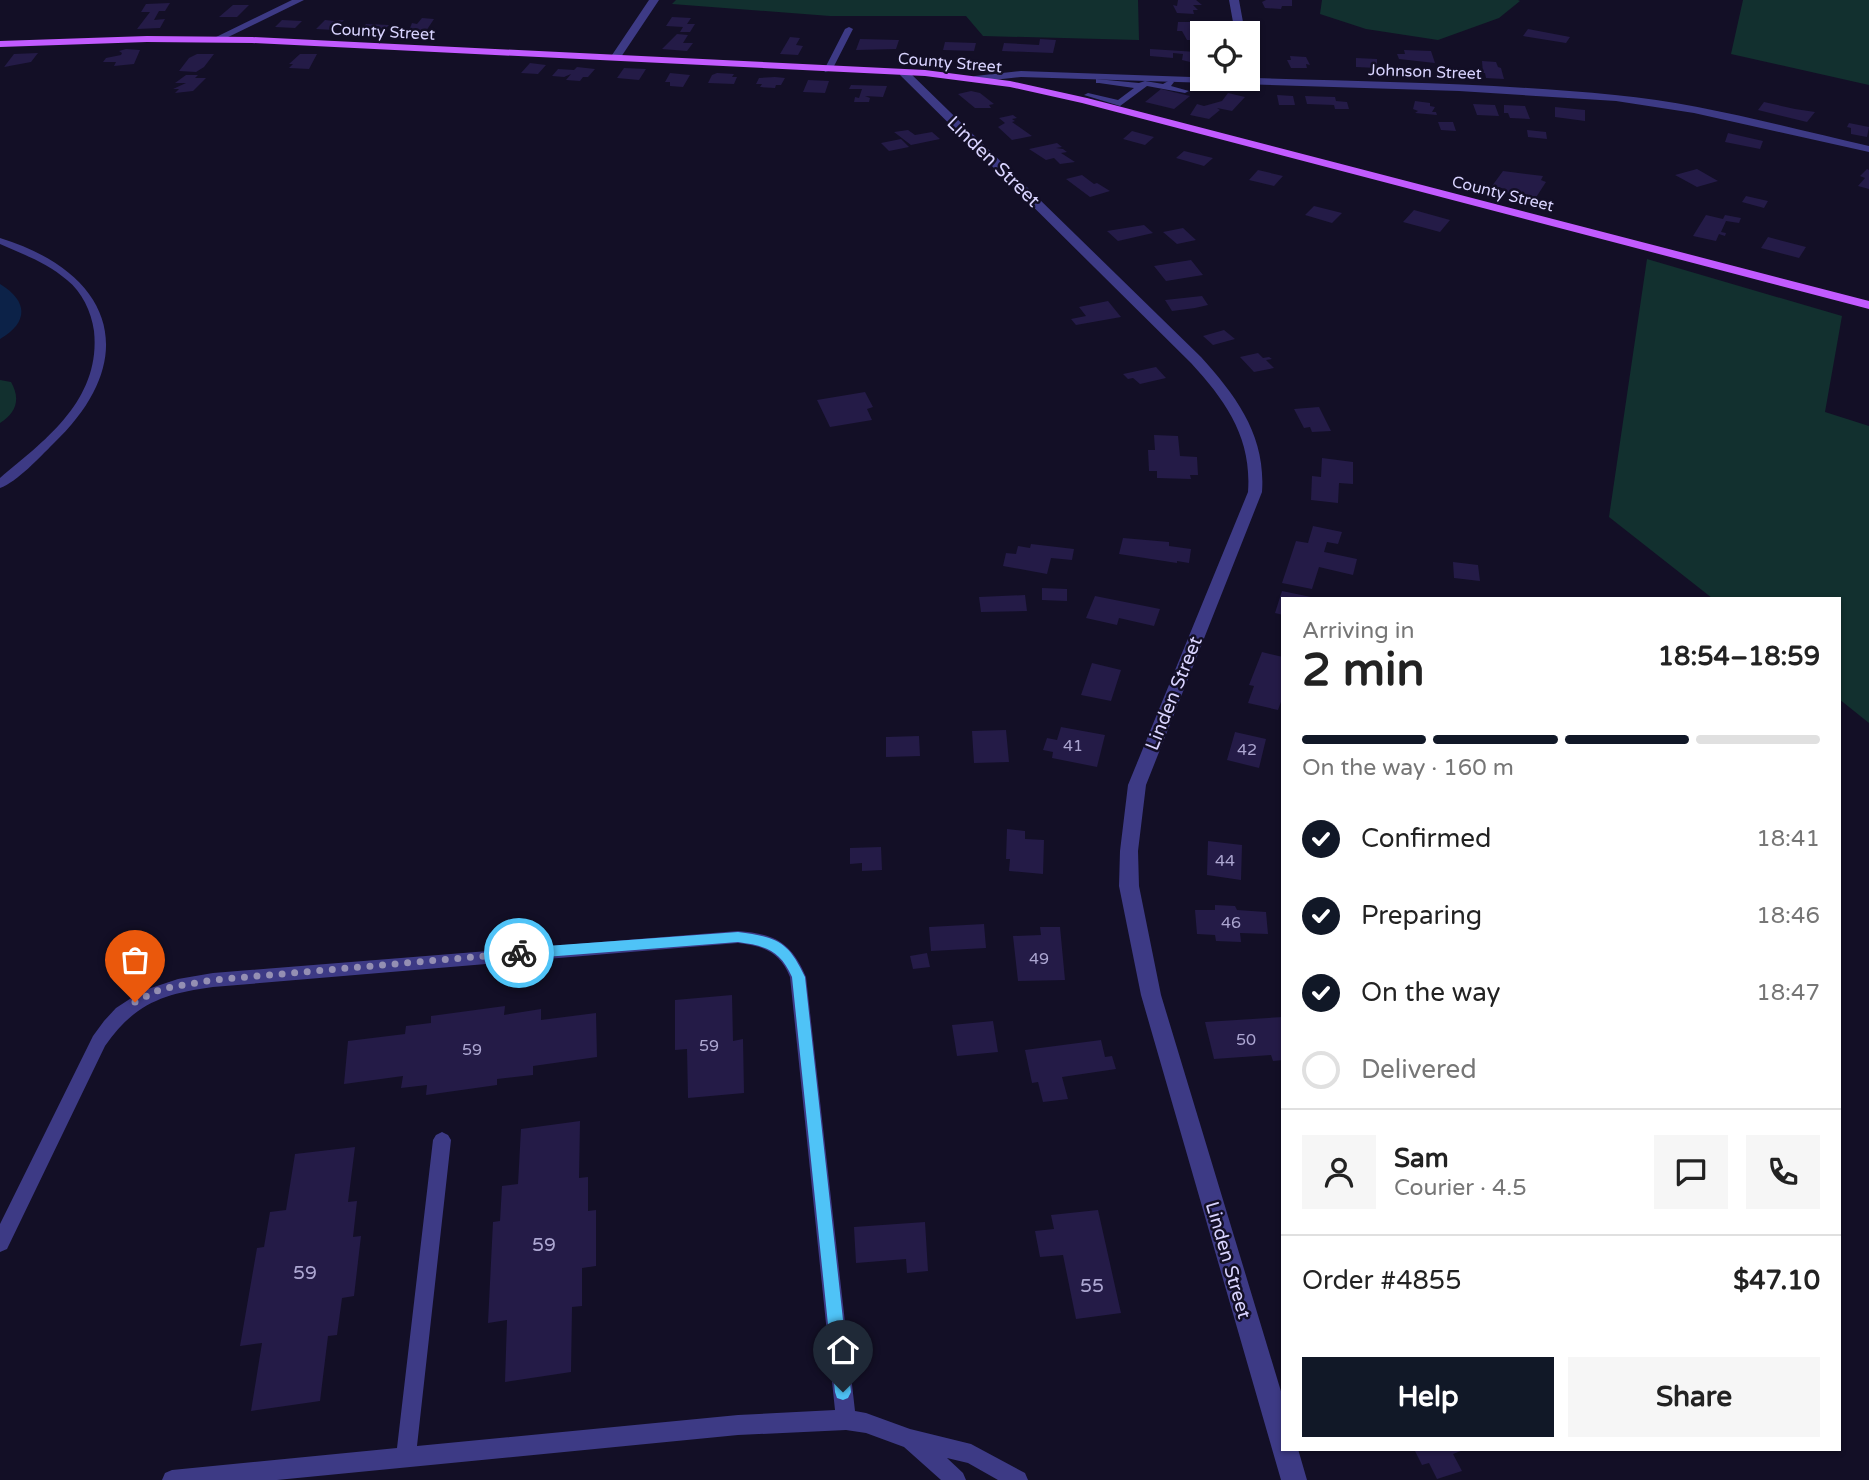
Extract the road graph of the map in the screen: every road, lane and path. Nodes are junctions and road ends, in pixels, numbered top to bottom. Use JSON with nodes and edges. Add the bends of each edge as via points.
{"nodes":[{"id":1,"x":299,"y":0,"type":"edge"},
{"id":2,"x":654,"y":0,"type":"edge"},
{"id":3,"x":1234,"y":0,"type":"edge"},
{"id":4,"x":1238,"y":21,"type":"edge"},
{"id":5,"x":849,"y":29,"type":"dead end"},
{"id":6,"x":217,"y":39,"type":"junction"},
{"id":7,"x":0,"y":44,"type":"edge"},
{"id":8,"x":615,"y":58,"type":"junction"},
{"id":9,"x":828,"y":69,"type":"junction"},
{"id":10,"x":904,"y":73,"type":"junction"},
{"id":11,"x":975,"y":79,"type":"junction"},
{"id":12,"x":1097,"y":79,"type":"junction"},
{"id":13,"x":1260,"y":80,"type":"edge"},
{"id":14,"x":1190,"y":81,"type":"edge"},
{"id":15,"x":1169,"y":82,"type":"junction"},
{"id":16,"x":1141,"y":86,"type":"junction"},
{"id":17,"x":1185,"y":91,"type":"dead end"},
{"id":18,"x":1086,"y":97,"type":"junction"},
{"id":19,"x":1869,"y":149,"type":"edge"},
{"id":20,"x":0,"y":241,"type":"edge"},
{"id":21,"x":1869,"y":306,"type":"edge"},
{"id":22,"x":0,"y":484,"type":"edge"},
{"id":23,"x":443,"y":1140,"type":"dead end"},
{"id":24,"x":0,"y":1243,"type":"edge"},
{"id":25,"x":846,"y":1420,"type":"junction"},
{"id":26,"x":1281,"y":1434,"type":"edge"},
{"id":27,"x":910,"y":1439,"type":"junction"},
{"id":28,"x":1286,"y":1451,"type":"edge"},
{"id":29,"x":406,"y":1458,"type":"junction"},
{"id":30,"x":172,"y":1480,"type":"edge"},
{"id":31,"x":956,"y":1480,"type":"edge"},
{"id":32,"x":1018,"y":1480,"type":"edge"},
{"id":33,"x":1294,"y":1480,"type":"edge"}],
"edges":[{"from":1,"to":6,"type":"street"},
{"from":2,"to":8,"type":"street"},
{"from":3,"to":4,"type":"street"},
{"from":5,"to":9,"type":"lane"},
{"from":6,"to":7,"type":"main road","name":"County Street"},
{"from":6,"to":8,"type":"main road","name":"County Street"},
{"from":8,"to":9,"type":"main road","name":"County Street"},
{"from":9,"to":10,"type":"main road","name":"County Street"},
{"from":10,"to":11,"type":"main road","name":"County Street"},
{"from":10,"to":26,"type":"street","name":"Linden Street","via":[[1153,314],[1236,410],[1254,450],[1255,492],[1137,785],[1129,886],[1151,995]]},
{"from":11,"to":12,"type":"street","name":"Johnson Street","via":[[1021,74]]},
{"from":11,"to":18,"type":"main road","name":"County Street"},
{"from":12,"to":15,"type":"street","name":"Johnson Street"},
{"from":12,"to":16,"type":"lane"},
{"from":12,"to":18,"type":"lane"},
{"from":13,"to":19,"type":"street","name":"Johnson Street","via":[[1616,98],[1694,110]]},
{"from":14,"to":15,"type":"street","name":"Johnson Street"},
{"from":15,"to":16,"type":"lane"},
{"from":15,"to":17,"type":"lane"},
{"from":16,"to":18,"type":"lane","via":[[1120,103]]},
{"from":18,"to":21,"type":"main road","name":"County Street"},
{"from":20,"to":22,"type":"lane","via":[[74,280],[90,302],[101,338],[97,373],[82,403],[58,433]]},
{"from":23,"to":29,"type":"lane"},
{"from":24,"to":25,"type":"lane","via":[[99,1041],[114,1019],[148,994],[213,980],[671,940],[761,939],[785,953],[798,977]]},
{"from":25,"to":27,"type":"lane"},
{"from":25,"to":29,"type":"lane","via":[[738,1425]]},
{"from":27,"to":31,"type":"lane"},
{"from":27,"to":32,"type":"lane","via":[[971,1454]]},
{"from":28,"to":33,"type":"street"},
{"from":29,"to":30,"type":"lane"}]}
